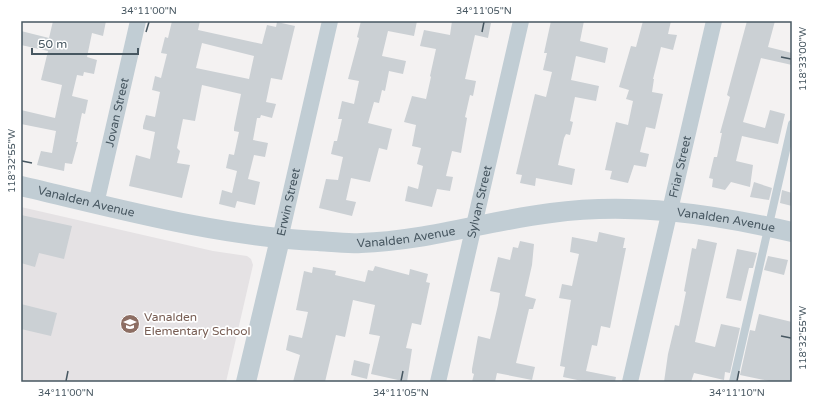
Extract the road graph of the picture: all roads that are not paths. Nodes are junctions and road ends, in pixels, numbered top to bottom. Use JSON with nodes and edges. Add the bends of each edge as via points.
{"nodes":[{"id":1,"x":138,"y":21,"type":"edge"},
{"id":2,"x":330,"y":21,"type":"edge"},
{"id":3,"x":521,"y":21,"type":"edge"},
{"id":4,"x":714,"y":21,"type":"edge"},
{"id":5,"x":792,"y":124,"type":"edge"},
{"id":6,"x":21,"y":186,"type":"edge"},
{"id":7,"x":96,"y":204,"type":"junction"},
{"id":8,"x":670,"y":211,"type":"junction"},
{"id":9,"x":474,"y":226,"type":"junction"},
{"id":10,"x":769,"y":227,"type":"junction"},
{"id":11,"x":792,"y":232,"type":"edge"},
{"id":12,"x":280,"y":239,"type":"junction"},
{"id":13,"x":246,"y":382,"type":"edge"},
{"id":14,"x":438,"y":382,"type":"edge"},
{"id":15,"x":630,"y":382,"type":"edge"},
{"id":16,"x":733,"y":382,"type":"edge"}],
"edges":[{"from":1,"to":7,"type":"street","name":"Jovan Street"},
{"from":2,"to":12,"type":"street","name":"Erwin Street"},
{"from":3,"to":9,"type":"street","name":"Sylvan Street"},
{"from":4,"to":8,"type":"street","name":"Friar Street"},
{"from":5,"to":10,"type":"lane"},
{"from":6,"to":7,"type":"street","name":"Vanalden Avenue"},
{"from":7,"to":12,"type":"street","name":"Vanalden Avenue","via":[[194,225]]},
{"from":8,"to":9,"type":"street","name":"Vanalden Avenue","via":[[612,208],[551,213]]},
{"from":8,"to":10,"type":"street","name":"Vanalden Avenue","via":[[733,219]]},
{"from":8,"to":15,"type":"street","name":"Friar Street"},
{"from":9,"to":12,"type":"street","name":"Vanalden Avenue","via":[[440,234],[360,243]]},
{"from":9,"to":14,"type":"street","name":"Sylvan Street"},
{"from":10,"to":11,"type":"street","name":"Vanalden Avenue"},
{"from":10,"to":16,"type":"lane"},
{"from":12,"to":13,"type":"street","name":"Erwin Street"}]}
